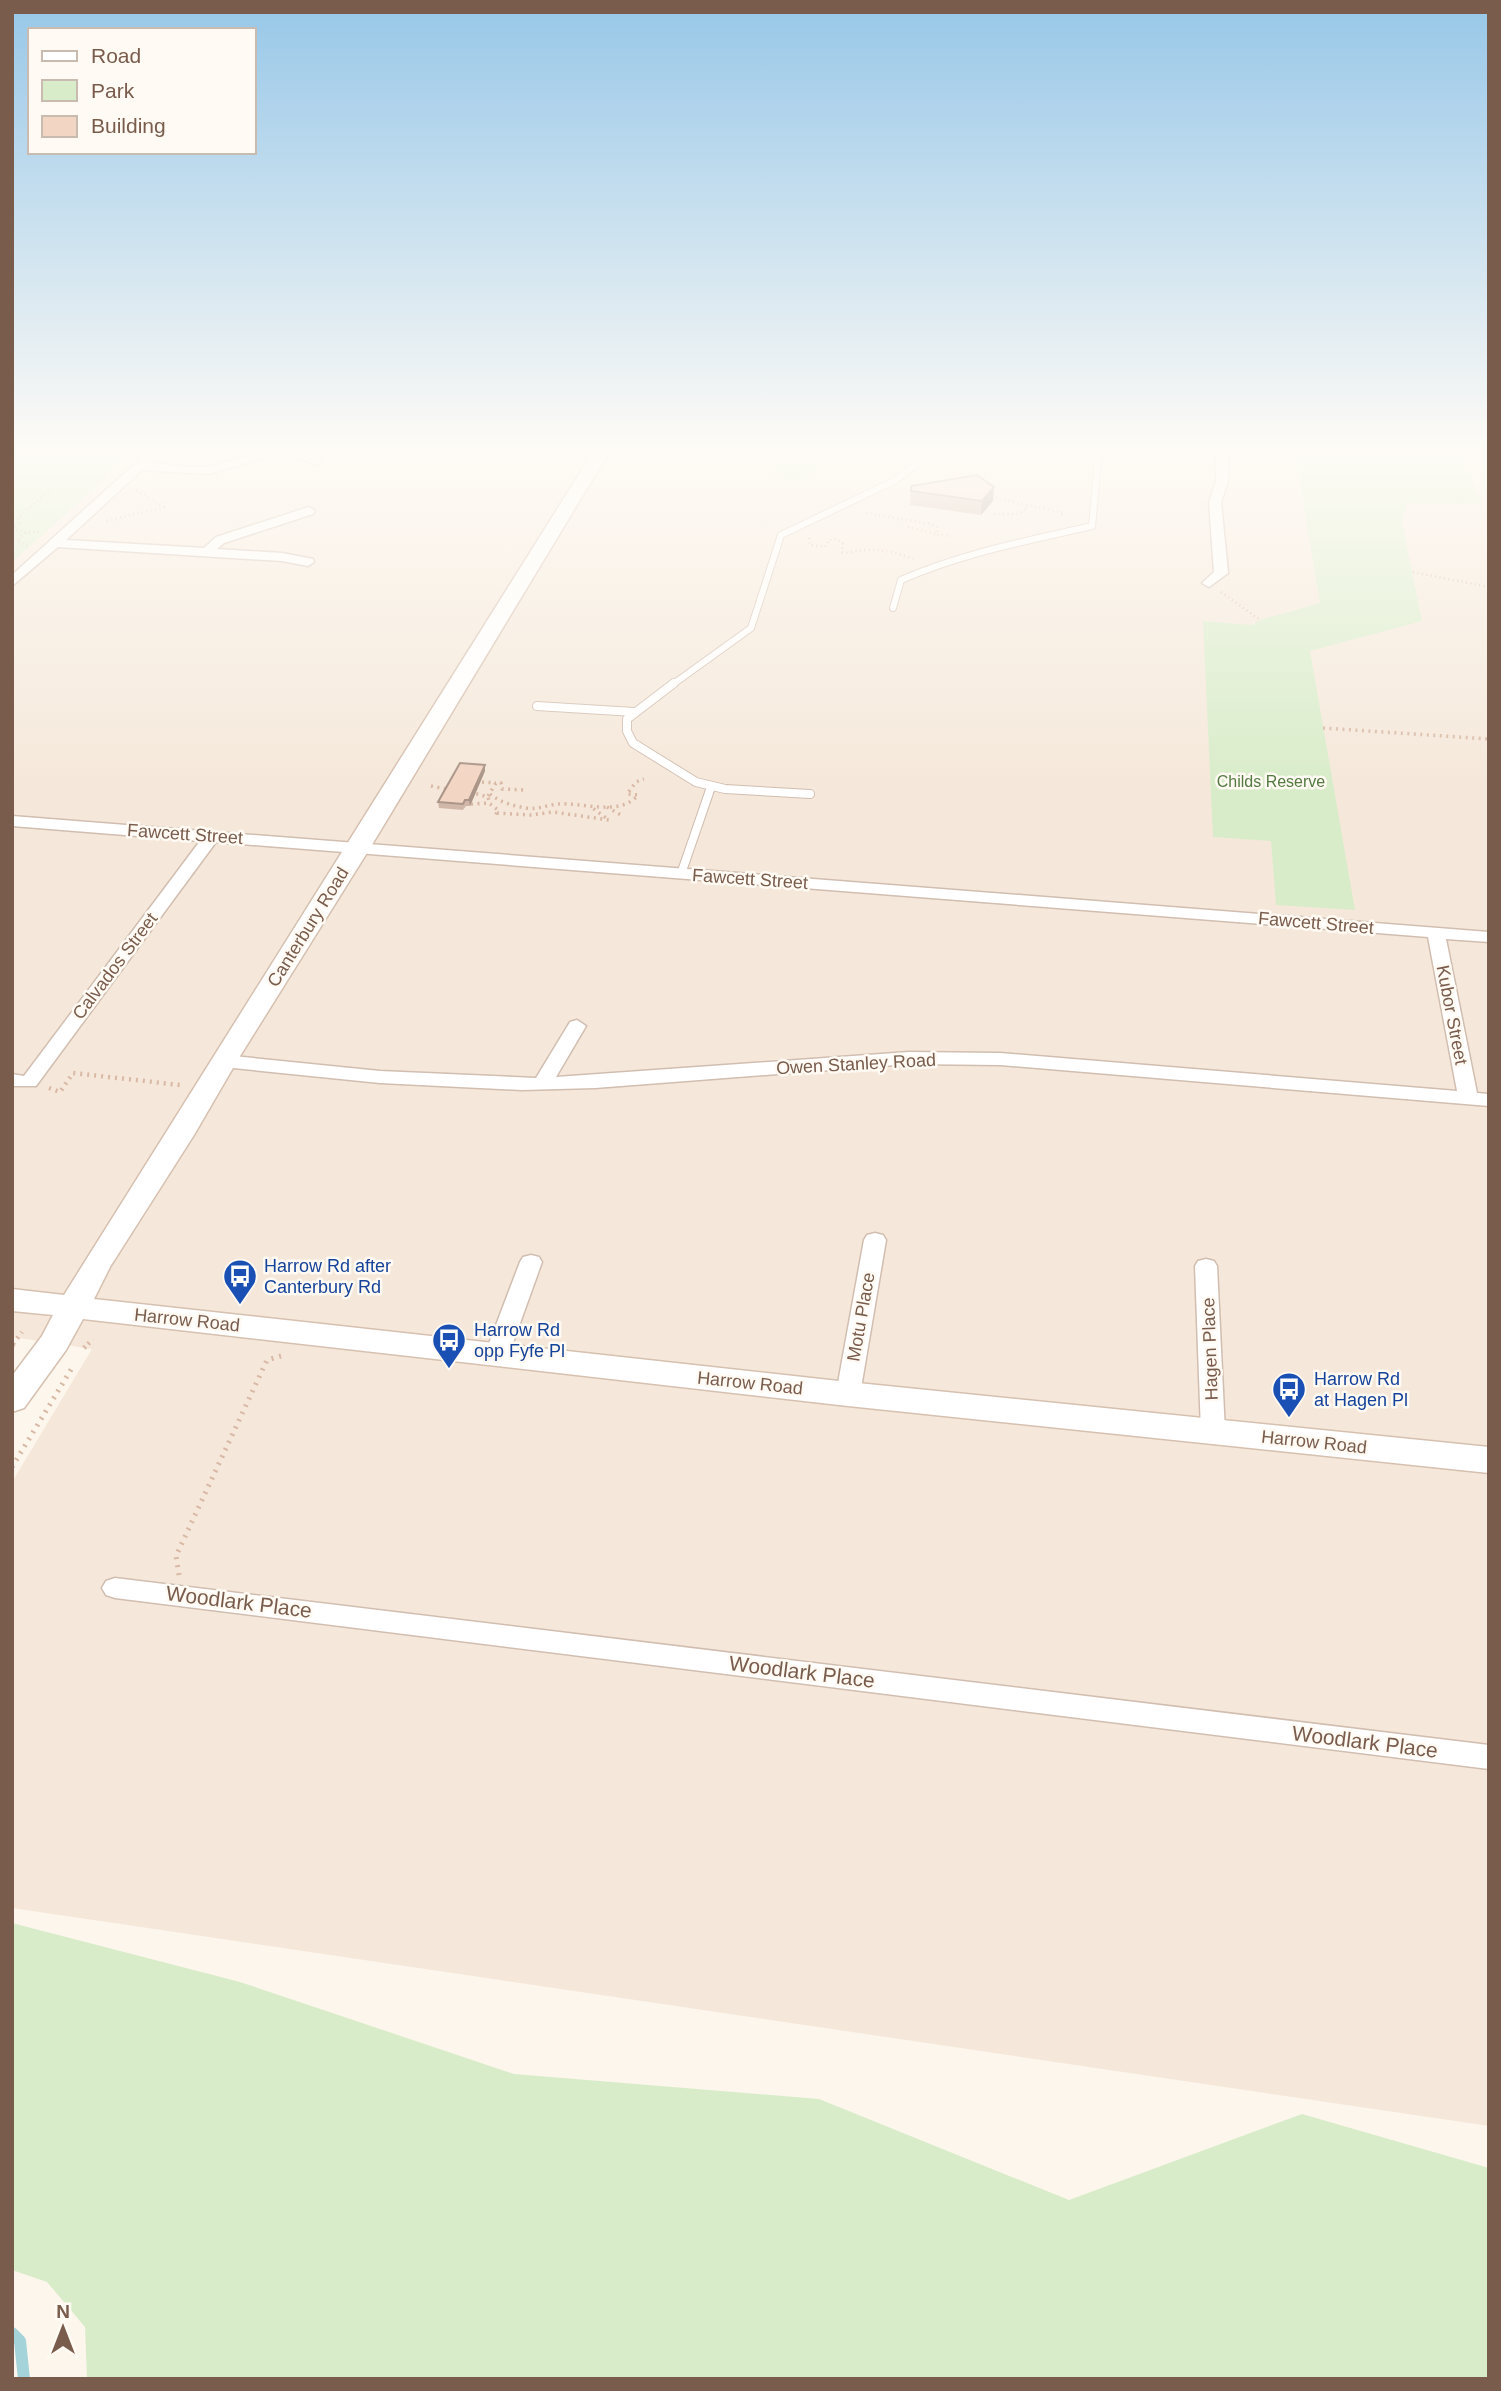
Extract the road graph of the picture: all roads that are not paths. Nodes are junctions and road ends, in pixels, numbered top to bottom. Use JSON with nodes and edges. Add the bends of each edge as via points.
{"nodes":[{"id":1,"x":32,"y":564,"type":"edge"},
{"id":2,"x":533,"y":564,"type":"edge"},
{"id":3,"x":772,"y":564,"type":"edge"},
{"id":4,"x":944,"y":564,"type":"edge"},
{"id":5,"x":1220,"y":564,"type":"edge"},
{"id":6,"x":12,"y":582,"type":"edge"},
{"id":7,"x":1209,"y":583,"type":"road end"},
{"id":8,"x":893,"y":608,"type":"dead end"},
{"id":9,"x":537,"y":706,"type":"dead end"},
{"id":10,"x":634,"y":712,"type":"junction"},
{"id":11,"x":711,"y":787,"type":"junction"},
{"id":12,"x":810,"y":794,"type":"dead end"},
{"id":13,"x":12,"y":821,"type":"edge"},
{"id":14,"x":212,"y":836,"type":"junction"},
{"id":15,"x":358,"y":848,"type":"junction"},
{"id":16,"x":681,"y":874,"type":"junction"},
{"id":17,"x":1436,"y":933,"type":"junction"},
{"id":18,"x":1489,"y":937,"type":"edge"},
{"id":19,"x":577,"y":1026,"type":"dead end"},
{"id":20,"x":223,"y":1061,"type":"junction"},
{"id":21,"x":21,"y":1081,"type":"edge"},
{"id":22,"x":544,"y":1083,"type":"junction"},
{"id":23,"x":1468,"y":1098,"type":"junction"},
{"id":24,"x":1489,"y":1100,"type":"edge"},
{"id":25,"x":875,"y":1240,"type":"dead end"},
{"id":26,"x":531,"y":1262,"type":"dead end"},
{"id":27,"x":1206,"y":1266,"type":"dead end"},
{"id":28,"x":12,"y":1300,"type":"edge"},
{"id":29,"x":74,"y":1307,"type":"junction"},
{"id":30,"x":497,"y":1354,"type":"junction"},
{"id":31,"x":848,"y":1394,"type":"junction"},
{"id":32,"x":12,"y":1400,"type":"edge"},
{"id":33,"x":1213,"y":1432,"type":"junction"},
{"id":34,"x":1489,"y":1461,"type":"edge"},
{"id":35,"x":115,"y":1588,"type":"dead end"},
{"id":36,"x":1489,"y":1758,"type":"edge"}],
"edges":[{"from":1,"to":6,"type":"street"},
{"from":2,"to":15,"type":"main road","name":"Canterbury Road"},
{"from":3,"to":10,"type":"lane","via":[[751,628]]},
{"from":4,"to":8,"type":"lane","via":[[901,580]]},
{"from":5,"to":7,"type":"street","via":[[1221,573]]},
{"from":9,"to":10,"type":"lane"},
{"from":10,"to":11,"type":"lane","via":[[626,726],[634,743],[684,776]]},
{"from":11,"to":12,"type":"lane"},
{"from":11,"to":16,"type":"lane"},
{"from":13,"to":14,"type":"street","name":"Fawcett Street"},
{"from":14,"to":15,"type":"street","name":"Fawcett Street"},
{"from":14,"to":21,"type":"street","name":"Calvados Street"},
{"from":15,"to":16,"type":"street","name":"Fawcett Street"},
{"from":15,"to":20,"type":"main road","name":"Canterbury Road"},
{"from":16,"to":17,"type":"street","name":"Fawcett Street"},
{"from":17,"to":18,"type":"street","name":"Fawcett Street"},
{"from":17,"to":23,"type":"street","name":"Kubor Street"},
{"from":19,"to":22,"type":"street"},
{"from":20,"to":22,"type":"street","name":"Owen Stanley Road","via":[[380,1077]]},
{"from":20,"to":29,"type":"main road","name":"Canterbury Road"},
{"from":22,"to":23,"type":"street","name":"Owen Stanley Road","via":[[909,1058],[974,1059]]},
{"from":23,"to":24,"type":"street","name":"Owen Stanley Road"},
{"from":25,"to":31,"type":"street","name":"Motu Place"},
{"from":26,"to":30,"type":"street"},
{"from":27,"to":33,"type":"street","name":"Hagen Place"},
{"from":28,"to":29,"type":"main road","name":"Harrow Road"},
{"from":29,"to":30,"type":"main road","name":"Harrow Road"},
{"from":29,"to":32,"type":"main road","name":"Canterbury Road","via":[[55,1342]]},
{"from":30,"to":31,"type":"main road","name":"Harrow Road"},
{"from":31,"to":33,"type":"main road","name":"Harrow Road"},
{"from":33,"to":34,"type":"main road","name":"Harrow Road"},
{"from":35,"to":36,"type":"street","name":"Woodlark Place"}]}
